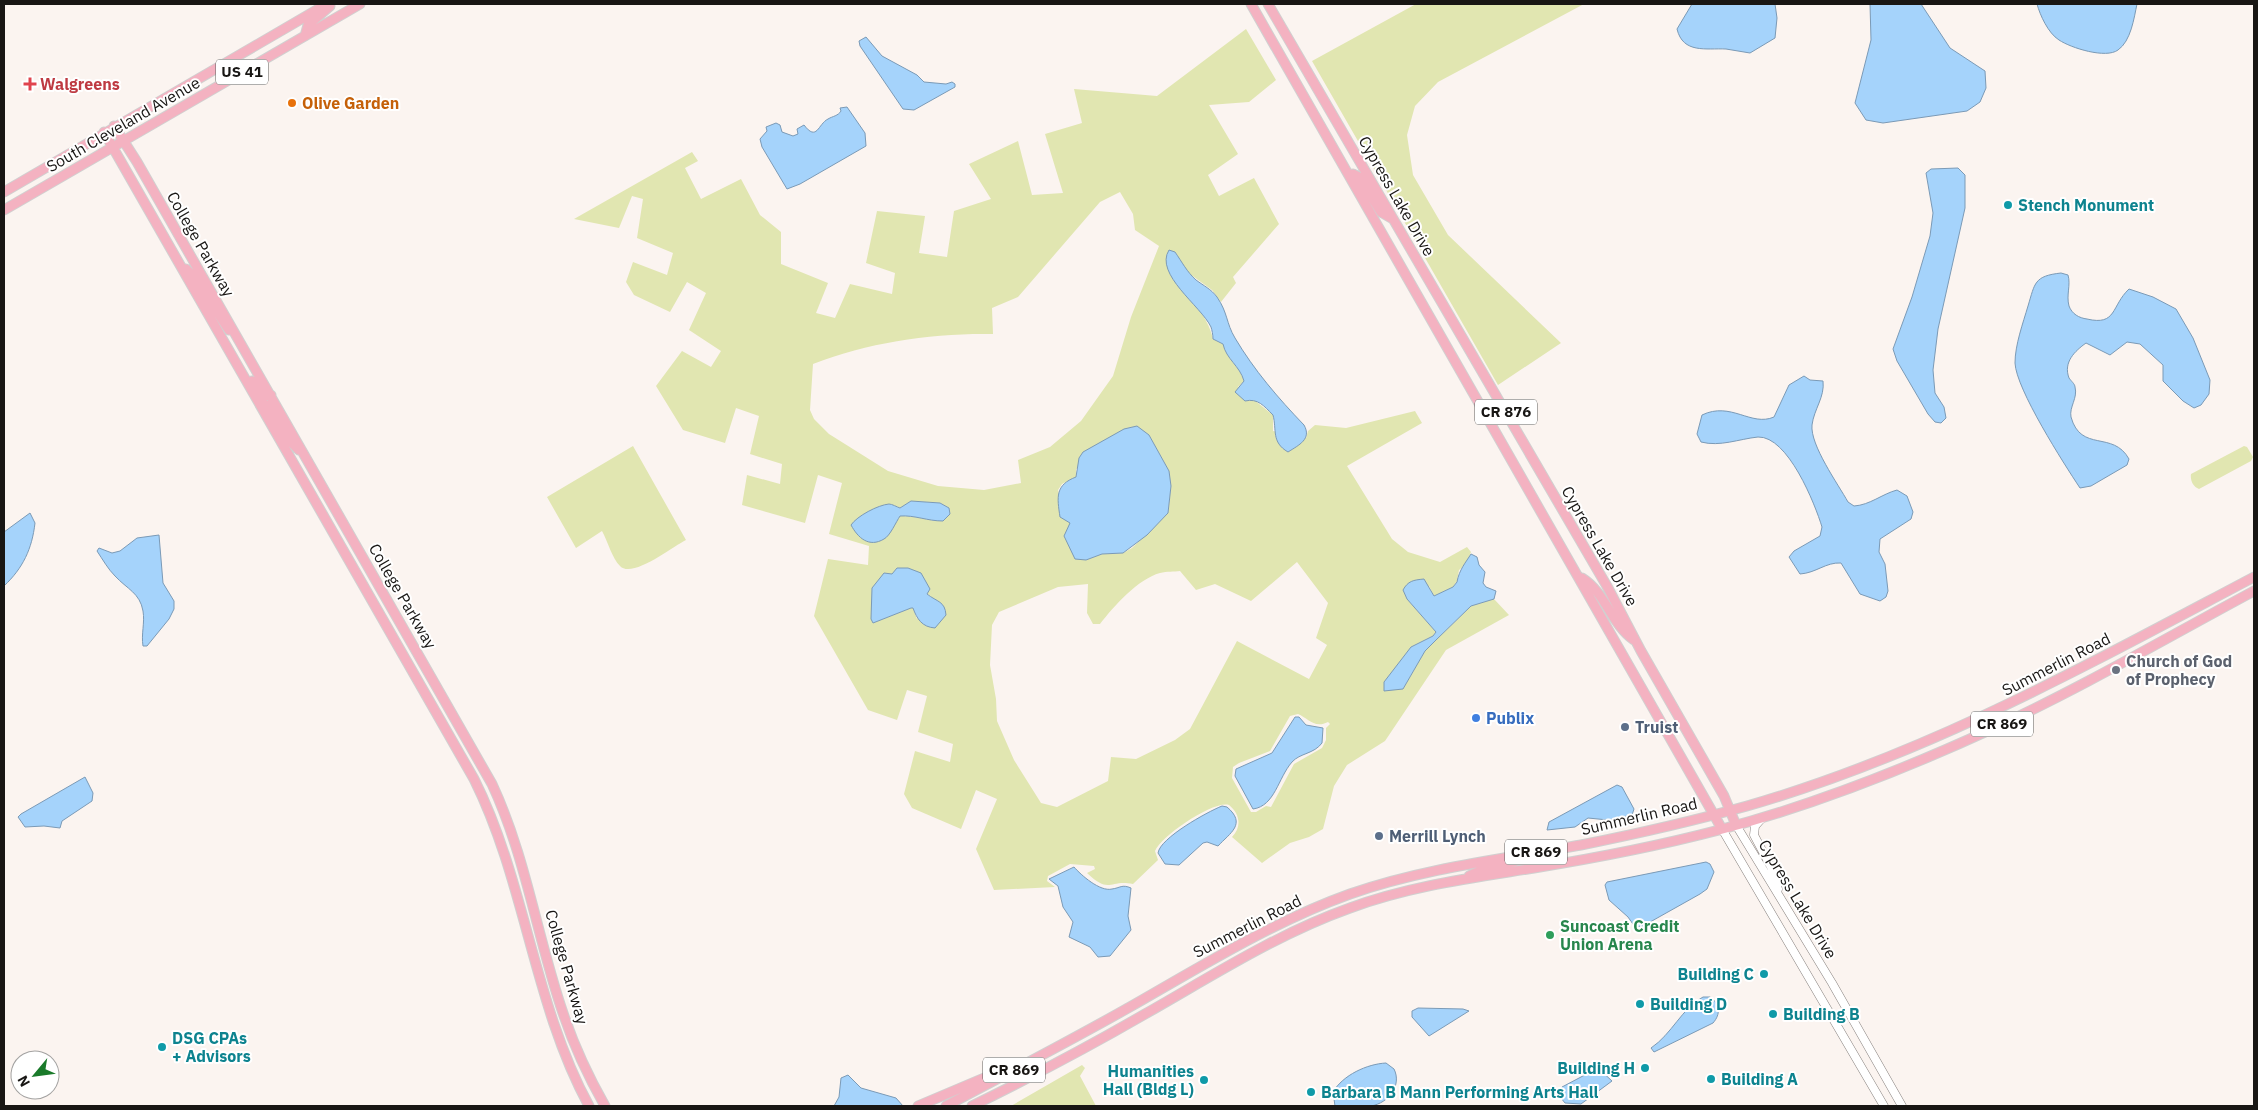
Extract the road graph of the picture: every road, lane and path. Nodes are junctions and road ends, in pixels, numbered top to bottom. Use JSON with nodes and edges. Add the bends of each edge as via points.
{"nodes":[{"id":1,"x":327,"y":4,"type":"edge"},
{"id":2,"x":332,"y":4,"type":"edge"},
{"id":3,"x":360,"y":4,"type":"edge"},
{"id":4,"x":1251,"y":4,"type":"edge"},
{"id":5,"x":1268,"y":4,"type":"edge"},
{"id":6,"x":305,"y":36,"type":"junction"},
{"id":7,"x":114,"y":126,"type":"junction"},
{"id":8,"x":104,"y":132,"type":"junction"},
{"id":9,"x":123,"y":141,"type":"junction"},
{"id":10,"x":113,"y":147,"type":"junction"},
{"id":11,"x":1349,"y":172,"type":"junction"},
{"id":12,"x":4,"y":192,"type":"edge"},
{"id":13,"x":4,"y":210,"type":"edge"},
{"id":14,"x":1394,"y":219,"type":"junction"},
{"id":15,"x":180,"y":266,"type":"junction"},
{"id":16,"x":238,"y":338,"type":"junction"},
{"id":17,"x":229,"y":351,"type":"junction"},
{"id":18,"x":271,"y":395,"type":"junction"},
{"id":19,"x":260,"y":404,"type":"junction"},
{"id":20,"x":306,"y":457,"type":"junction"},
{"id":21,"x":1579,"y":576,"type":"junction"},
{"id":22,"x":2254,"y":577,"type":"edge"},
{"id":23,"x":2254,"y":591,"type":"edge"},
{"id":24,"x":1636,"y":641,"type":"junction"},
{"id":25,"x":441,"y":692,"type":"junction"},
{"id":26,"x":429,"y":699,"type":"junction"},
{"id":27,"x":452,"y":711,"type":"junction"},
{"id":28,"x":440,"y":718,"type":"junction"},
{"id":29,"x":1730,"y":810,"type":"junction"},
{"id":30,"x":1714,"y":815,"type":"junction"},
{"id":31,"x":1762,"y":818,"type":"junction"},
{"id":32,"x":1736,"y":825,"type":"junction"},
{"id":33,"x":1722,"y":829,"type":"junction"},
{"id":34,"x":1538,"y":852,"type":"junction"},
{"id":35,"x":1464,"y":879,"type":"junction"},
{"id":36,"x":1781,"y":900,"type":"junction"},
{"id":37,"x":1083,"y":1033,"type":"junction"},
{"id":38,"x":1070,"y":1057,"type":"junction"},
{"id":39,"x":588,"y":1106,"type":"edge"},
{"id":40,"x":605,"y":1106,"type":"edge"},
{"id":41,"x":918,"y":1106,"type":"edge"},
{"id":42,"x":946,"y":1106,"type":"edge"},
{"id":43,"x":972,"y":1106,"type":"edge"},
{"id":44,"x":985,"y":1106,"type":"edge"},
{"id":45,"x":1884,"y":1106,"type":"edge"},
{"id":46,"x":1902,"y":1106,"type":"edge"}],
"edges":[{"from":1,"to":7,"type":"main road","name":"South Cleveland Avenue","number":"US 41"},
{"from":2,"to":6,"type":"main road","via":[[308,25]]},
{"from":3,"to":6,"type":"main road","name":"South Cleveland Avenue","number":"US 41"},
{"from":4,"to":11,"type":"main road","name":"Cypress Lake Drive","number":"CR 876"},
{"from":5,"to":14,"type":"main road","name":"Cypress Lake Drive","number":"CR 876"},
{"from":6,"to":9,"type":"main road","name":"South Cleveland Avenue","number":"US 41"},
{"from":7,"to":8,"type":"main road","name":"South Cleveland Avenue","number":"US 41"},
{"from":7,"to":9,"type":"main road","name":"College Parkway"},
{"from":8,"to":10,"type":"main road","name":"College Parkway"},
{"from":8,"to":12,"type":"main road","name":"South Cleveland Avenue","number":"US 41"},
{"from":9,"to":10,"type":"main road","name":"South Cleveland Avenue","number":"US 41"},
{"from":9,"to":16,"type":"main road","name":"College Parkway"},
{"from":10,"to":13,"type":"main road","name":"South Cleveland Avenue","number":"US 41"},
{"from":10,"to":15,"type":"main road","name":"College Parkway"},
{"from":11,"to":14,"type":"main road","via":[[1358,176],[1381,212]]},
{"from":11,"to":21,"type":"main road","name":"Cypress Lake Drive","number":"CR 876"},
{"from":14,"to":24,"type":"main road","name":"Cypress Lake Drive","number":"CR 876"},
{"from":15,"to":16,"type":"main road","via":[[194,277],[224,326]]},
{"from":15,"to":17,"type":"main road","name":"College Parkway"},
{"from":16,"to":18,"type":"main road","name":"College Parkway"},
{"from":17,"to":18,"type":"main road","via":[[264,397]]},
{"from":17,"to":19,"type":"main road","name":"College Parkway"},
{"from":18,"to":20,"type":"main road","name":"College Parkway"},
{"from":19,"to":20,"type":"main road","via":[[269,406],[287,438]]},
{"from":19,"to":26,"type":"main road","name":"College Parkway"},
{"from":20,"to":25,"type":"main road","name":"College Parkway"},
{"from":21,"to":24,"type":"main road","via":[[1596,588],[1620,626]]},
{"from":21,"to":30,"type":"main road","name":"Cypress Lake Drive","number":"CR 876"},
{"from":22,"to":29,"type":"main road","name":"Summerlin Road","number":"CR 869","via":[[2021,699],[1947,733],[1799,789]]},
{"from":23,"to":31,"type":"main road","name":"Summerlin Road","number":"CR 869","via":[[1998,726],[1893,772]]},
{"from":24,"to":29,"type":"main road","name":"Cypress Lake Drive","number":"CR 876"},
{"from":25,"to":26,"type":"main road"},
{"from":25,"to":27,"type":"main road","name":"College Parkway"},
{"from":26,"to":28,"type":"main road","name":"College Parkway"},
{"from":27,"to":28,"type":"main road"},
{"from":27,"to":40,"type":"main road","name":"College Parkway","via":[[492,784],[511,828],[562,1011],[582,1062]]},
{"from":28,"to":39,"type":"main road","name":"College Parkway","via":[[491,814],[511,874],[547,1010],[565,1059]]},
{"from":29,"to":30,"type":"main road","name":"Summerlin Road","number":"CR 869"},
{"from":29,"to":32,"type":"main road","name":"Cypress Lake Drive","number":"CR 876"},
{"from":30,"to":33,"type":"main road","name":"Cypress Lake Drive","number":"CR 876"},
{"from":30,"to":34,"type":"main road","name":"Summerlin Road","number":"CR 869"},
{"from":31,"to":32,"type":"main road","name":"Summerlin Road","number":"CR 869"},
{"from":31,"to":36,"type":"main road","via":[[1755,826],[1754,836],[1772,869]]},
{"from":32,"to":33,"type":"main road","name":"Summerlin Road","number":"CR 869"},
{"from":32,"to":36,"type":"main road","name":"Cypress Lake Drive","number":"CR 876"},
{"from":33,"to":35,"type":"main road","name":"Summerlin Road","number":"CR 869","via":[[1633,851]]},
{"from":33,"to":45,"type":"main road","name":"Cypress Lake Drive","number":"CR 876"},
{"from":34,"to":35,"type":"main road","via":[[1518,862],[1477,871]]},
{"from":34,"to":37,"type":"main road","name":"Summerlin Road","number":"CR 869","via":[[1399,880],[1317,907],[1263,932]]},
{"from":35,"to":38,"type":"main road","name":"Summerlin Road","number":"CR 869","via":[[1356,906],[1290,933]]},
{"from":36,"to":46,"type":"main road","name":"Cypress Lake Drive","number":"CR 876"},
{"from":37,"to":41,"type":"main road"},
{"from":37,"to":42,"type":"main road","name":"Summerlin Road","number":"CR 869"},
{"from":38,"to":43,"type":"main road","name":"Summerlin Road","number":"CR 869"},
{"from":38,"to":44,"type":"main road"}]}
